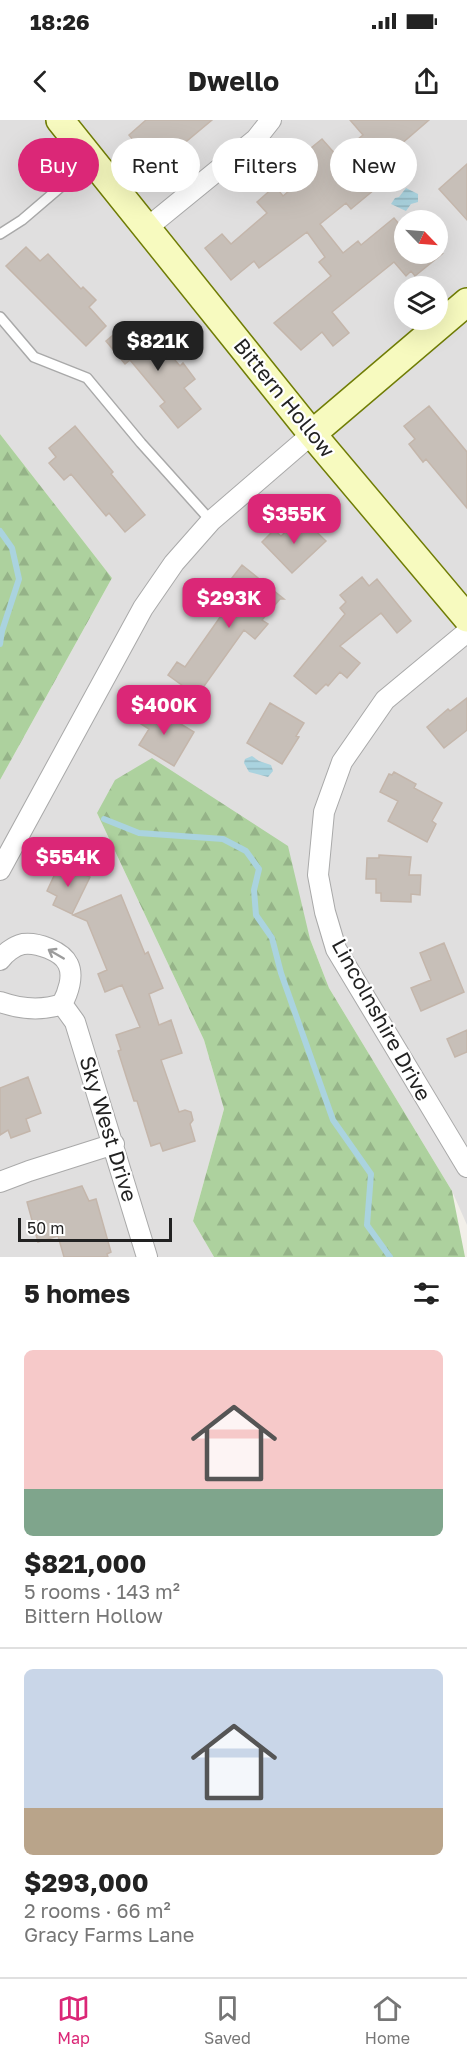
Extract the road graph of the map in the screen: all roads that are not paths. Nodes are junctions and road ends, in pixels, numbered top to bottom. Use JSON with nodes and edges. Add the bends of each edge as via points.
{"nodes":[{"id":1,"x":60,"y":120,"type":"edge"},
{"id":2,"x":271,"y":120,"type":"edge"},
{"id":3,"x":75,"y":138,"type":"edge"},
{"id":4,"x":99,"y":168,"type":"edge"},
{"id":5,"x":55,"y":192,"type":"edge"},
{"id":6,"x":147,"y":228,"type":"junction"},
{"id":7,"x":0,"y":234,"type":"edge"},
{"id":8,"x":467,"y":302,"type":"edge"},
{"id":9,"x":0,"y":317,"type":"edge"},
{"id":10,"x":312,"y":434,"type":"junction"},
{"id":11,"x":211,"y":521,"type":"junction"},
{"id":12,"x":467,"y":618,"type":"edge"},
{"id":13,"x":467,"y":632,"type":"edge"},
{"id":14,"x":0,"y":870,"type":"edge"},
{"id":15,"x":0,"y":960,"type":"edge"},
{"id":16,"x":0,"y":1002,"type":"edge"},
{"id":17,"x":62,"y":1004,"type":"junction"},
{"id":18,"x":114,"y":1144,"type":"junction"},
{"id":19,"x":467,"y":1167,"type":"edge"},
{"id":20,"x":0,"y":1182,"type":"edge"},
{"id":21,"x":147,"y":1257,"type":"edge"}],
"edges":[{"from":1,"to":3,"type":"street","name":"Bittern Hollow"},
{"from":2,"to":6,"type":"street","via":[[256,139]]},
{"from":4,"to":6,"type":"street","name":"Bittern Hollow"},
{"from":5,"to":7,"type":"lane"},
{"from":6,"to":10,"type":"street","name":"Bittern Hollow"},
{"from":8,"to":10,"type":"street"},
{"from":9,"to":11,"type":"lane","via":[[34,357],[87,378]]},
{"from":10,"to":11,"type":"street"},
{"from":10,"to":12,"type":"street","name":"Bittern Hollow"},
{"from":11,"to":14,"type":"street","via":[[174,563],[143,608]]},
{"from":13,"to":19,"type":"street","name":"Lincolnshire Drive","via":[[385,700],[342,762],[324,812],[318,875],[336,949]]},
{"from":17,"to":15,"type":"street","one_way":true,"via":[[71,974],[62,955],[22,944]]},
{"from":16,"to":17,"type":"street","via":[[46,1009]]},
{"from":17,"to":18,"type":"street","name":"Sky West Drive","via":[[75,1022]]},
{"from":18,"to":20,"type":"street"},
{"from":18,"to":21,"type":"street","name":"Sky West Drive"}]}
